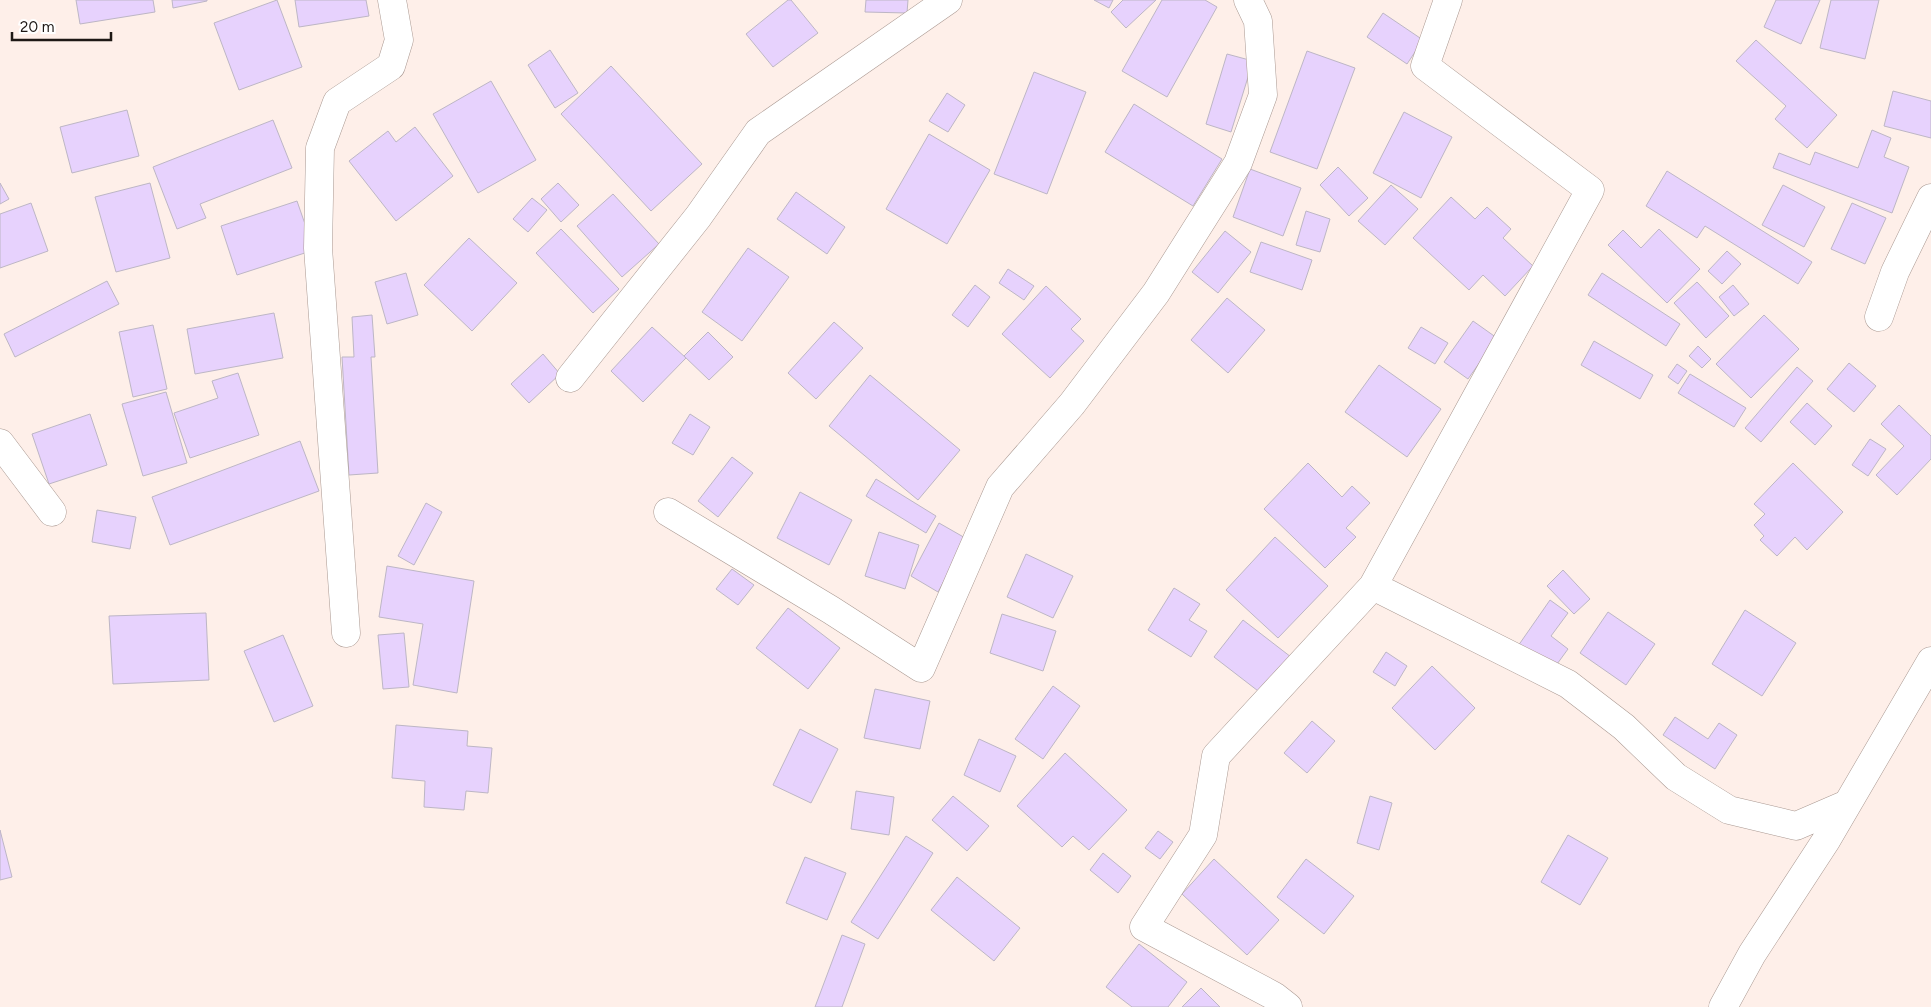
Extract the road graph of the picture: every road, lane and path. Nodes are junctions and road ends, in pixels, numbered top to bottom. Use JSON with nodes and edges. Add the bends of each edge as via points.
{"nodes":[{"id":1,"x":392,"y":0,"type":"edge"},
{"id":2,"x":948,"y":0,"type":"edge"},
{"id":3,"x":1248,"y":0,"type":"edge"},
{"id":4,"x":1448,"y":0,"type":"edge"},
{"id":5,"x":1931,"y":198,"type":"edge"},
{"id":6,"x":1879,"y":317,"type":"dead end"},
{"id":7,"x":570,"y":378,"type":"dead end"},
{"id":8,"x":0,"y":443,"type":"edge"},
{"id":9,"x":52,"y":512,"type":"dead end"},
{"id":10,"x":668,"y":512,"type":"dead end"},
{"id":11,"x":1373,"y":586,"type":"junction"},
{"id":12,"x":346,"y":633,"type":"dead end"},
{"id":13,"x":1931,"y":662,"type":"edge"},
{"id":14,"x":1847,"y":804,"type":"junction"},
{"id":15,"x":1288,"y":1007,"type":"edge"},
{"id":16,"x":1723,"y":1007,"type":"edge"}],
"edges":[{"from":1,"to":12,"type":"street","via":[[399,40],[391,66],[337,102],[320,148],[318,248]]},
{"from":2,"to":7,"type":"street","via":[[758,132],[698,217]]},
{"from":3,"to":10,"type":"street","via":[[1258,21],[1263,95],[1238,163],[1156,293],[1072,404],[1000,487],[921,668]]},
{"from":4,"to":11,"type":"street","via":[[1425,66],[1590,190]]},
{"from":5,"to":6,"type":"street","via":[[1894,272]]},
{"from":8,"to":9,"type":"street"},
{"from":11,"to":14,"type":"street","via":[[1568,684],[1624,727],[1676,776],[1729,810],[1796,826]]},
{"from":11,"to":15,"type":"street","via":[[1216,756],[1203,836],[1144,927],[1274,996]]},
{"from":13,"to":14,"type":"street"},
{"from":14,"to":16,"type":"street","via":[[1752,954]]}]}
